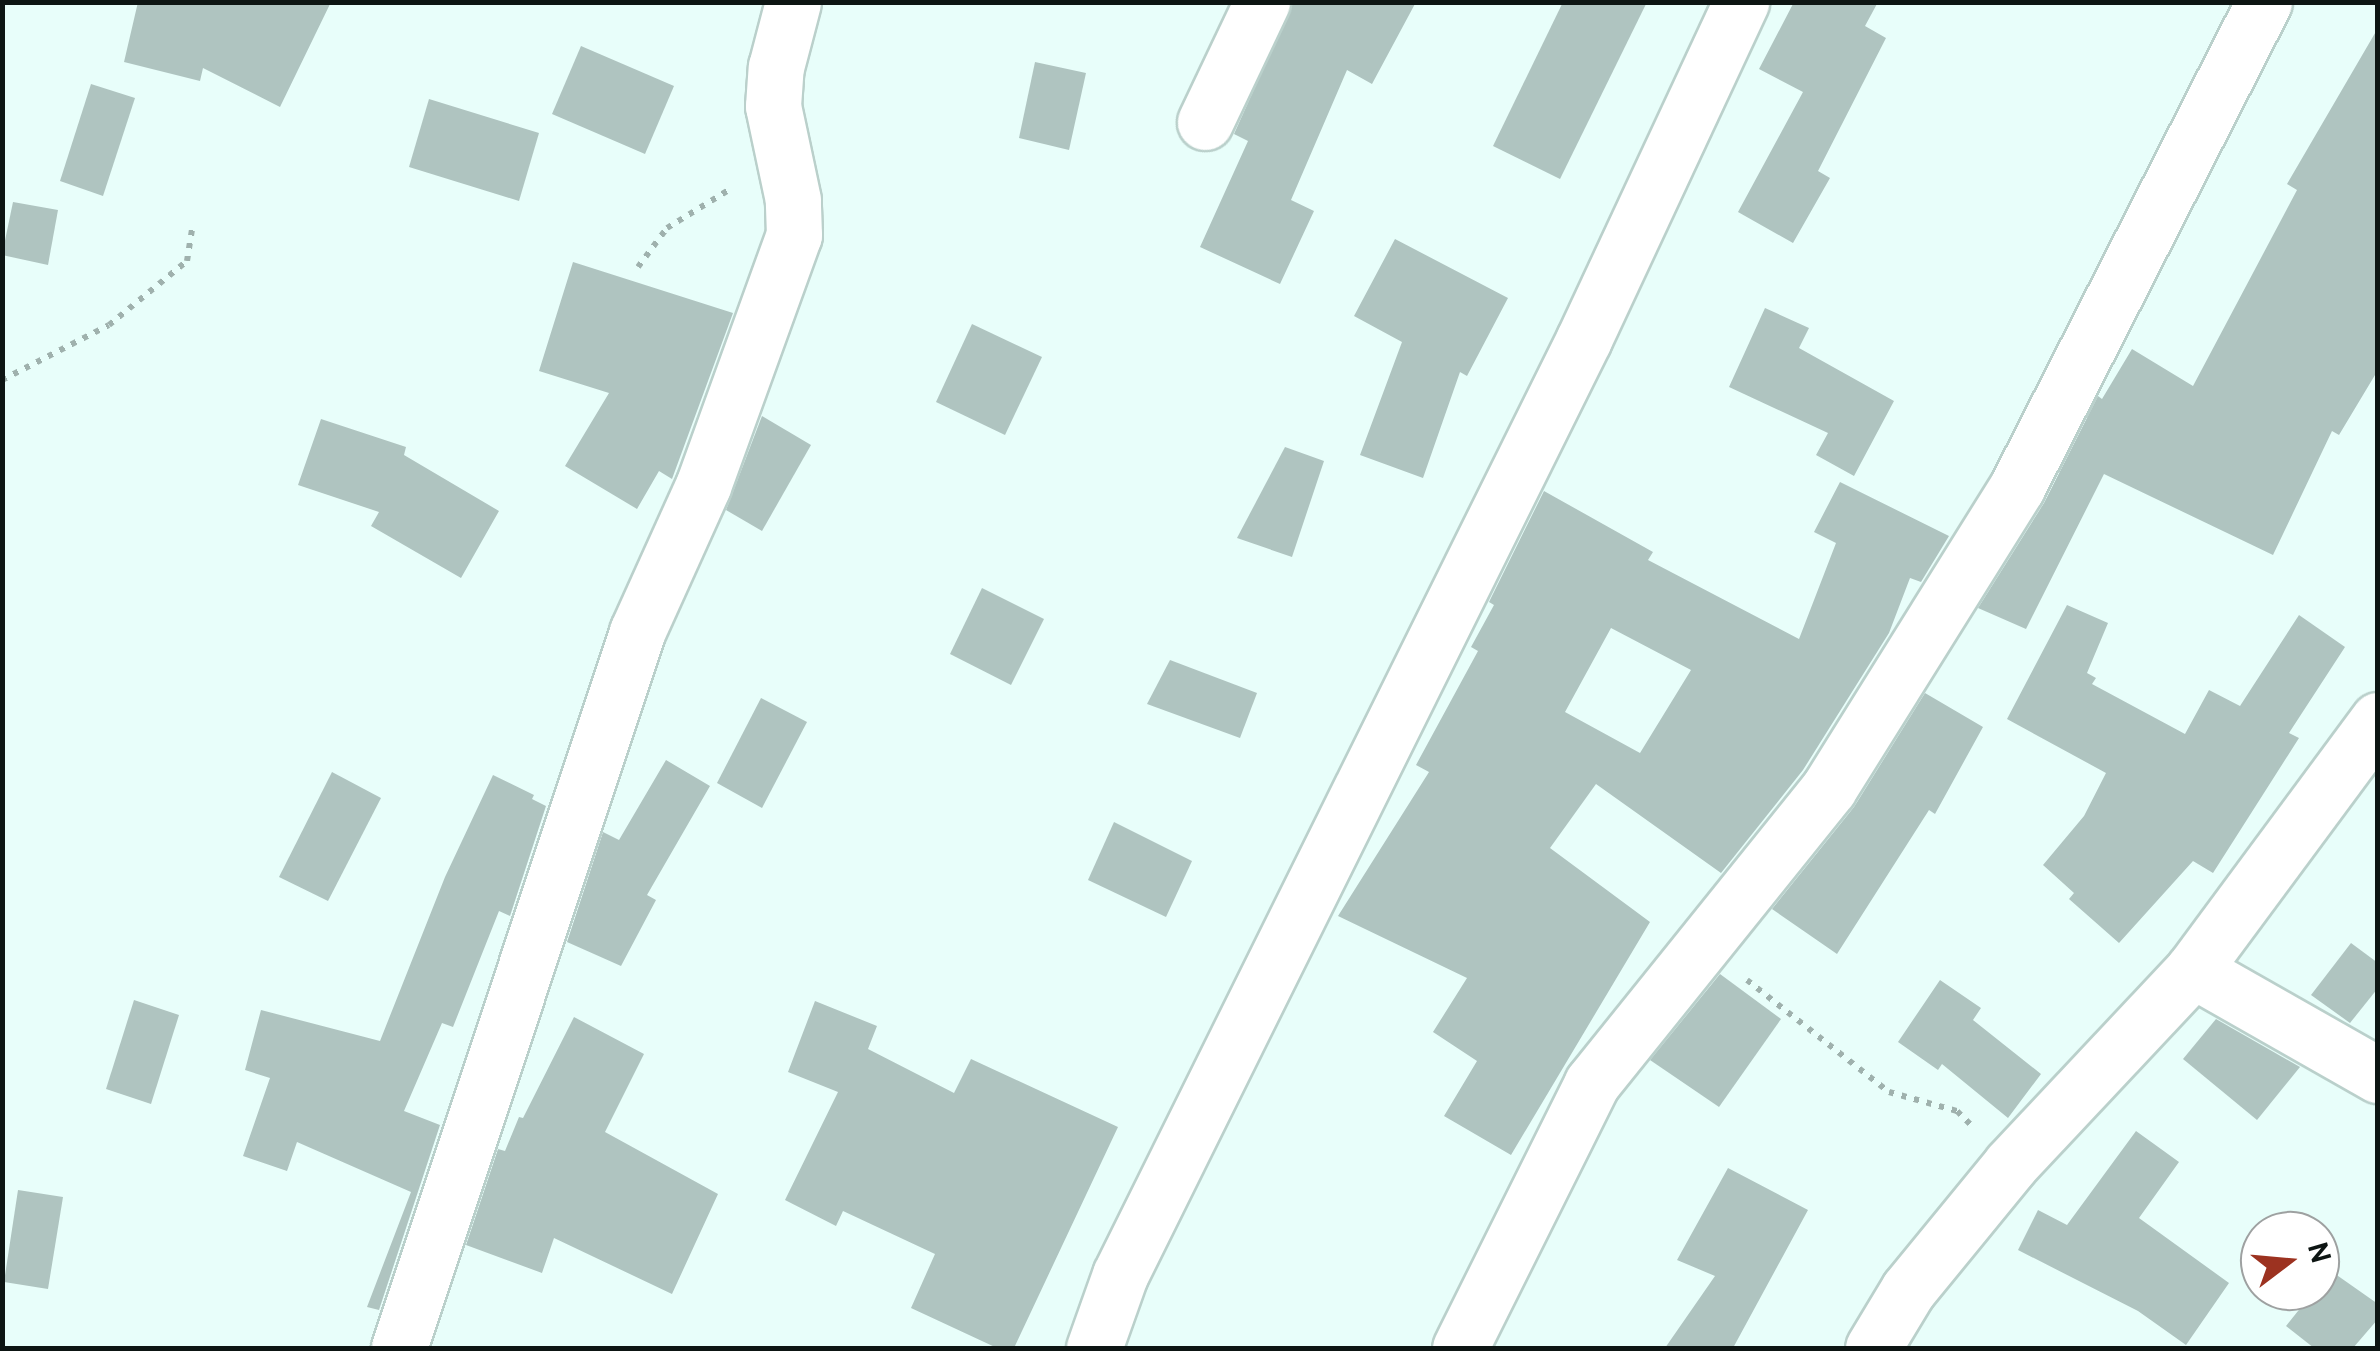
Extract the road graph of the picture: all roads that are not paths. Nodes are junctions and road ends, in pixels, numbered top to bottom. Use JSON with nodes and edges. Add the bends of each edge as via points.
{"nodes":[{"id":1,"x":794,"y":2,"type":"edge"},
{"id":2,"x":1262,"y":2,"type":"edge"},
{"id":3,"x":1741,"y":2,"type":"edge"},
{"id":4,"x":2264,"y":2,"type":"edge"},
{"id":5,"x":1205,"y":122,"type":"dead end"},
{"id":6,"x":2378,"y":720,"type":"edge"},
{"id":7,"x":2193,"y":970,"type":"junction"},
{"id":8,"x":2378,"y":1075,"type":"edge"},
{"id":9,"x":399,"y":1348,"type":"edge"},
{"id":10,"x":1094,"y":1348,"type":"edge"},
{"id":11,"x":1460,"y":1348,"type":"edge"},
{"id":12,"x":1873,"y":1348,"type":"edge"}],
"edges":[{"from":1,"to":9,"type":"street","via":[[773,106],[794,234],[702,486],[637,632]]},
{"from":2,"to":5,"type":"street"},
{"from":3,"to":10,"type":"street","via":[[1575,356],[1120,1275]]},
{"from":4,"to":11,"type":"street","via":[[2017,488],[1829,788],[1592,1083]]},
{"from":6,"to":7,"type":"street"},
{"from":7,"to":8,"type":"street"},
{"from":7,"to":12,"type":"street","via":[[2011,1164],[1908,1290]]}]}
